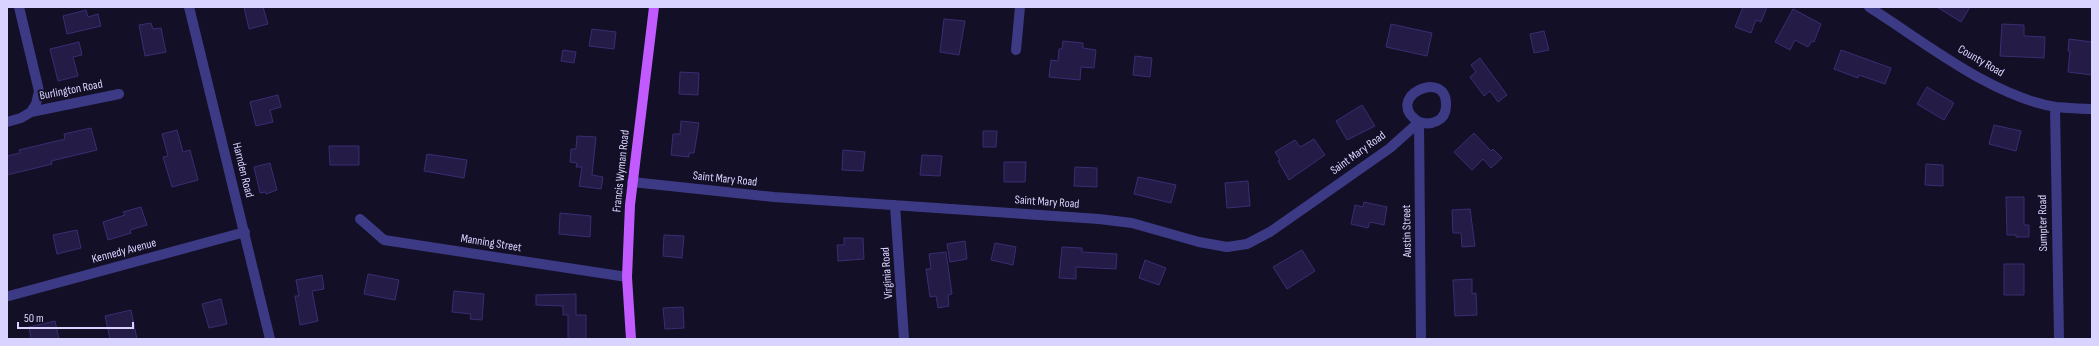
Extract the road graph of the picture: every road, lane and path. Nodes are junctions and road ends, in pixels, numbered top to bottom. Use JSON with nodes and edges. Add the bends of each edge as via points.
{"nodes":[{"id":1,"x":19,"y":7,"type":"edge"},
{"id":2,"x":189,"y":7,"type":"edge"},
{"id":3,"x":654,"y":7,"type":"edge"},
{"id":4,"x":1020,"y":7,"type":"edge"},
{"id":5,"x":1868,"y":7,"type":"edge"},
{"id":6,"x":1016,"y":50,"type":"dead end"},
{"id":7,"x":119,"y":94,"type":"dead end"},
{"id":8,"x":2055,"y":107,"type":"junction"},
{"id":9,"x":2092,"y":109,"type":"edge"},
{"id":10,"x":31,"y":112,"type":"junction"},
{"id":11,"x":7,"y":122,"type":"edge"},
{"id":12,"x":1419,"y":122,"type":"joint"},
{"id":13,"x":632,"y":182,"type":"junction"},
{"id":14,"x":895,"y":205,"type":"junction"},
{"id":15,"x":360,"y":218,"type":"dead end"},
{"id":16,"x":245,"y":232,"type":"junction"},
{"id":17,"x":627,"y":277,"type":"junction"},
{"id":18,"x":10,"y":296,"type":"dead end"},
{"id":19,"x":270,"y":339,"type":"edge"},
{"id":20,"x":631,"y":339,"type":"edge"},
{"id":21,"x":904,"y":339,"type":"edge"},
{"id":22,"x":1421,"y":339,"type":"edge"},
{"id":23,"x":2059,"y":339,"type":"edge"}],
"edges":[{"from":1,"to":10,"type":"street","via":[[39,91]]},
{"from":2,"to":16,"type":"street","name":"Harnden Road"},
{"from":3,"to":13,"type":"main road","name":"Francis Wyman Road"},
{"from":4,"to":6,"type":"street"},
{"from":5,"to":8,"type":"street","name":"County Road","via":[[1982,79],[2028,99]]},
{"from":7,"to":10,"type":"street","name":"Burlington Road"},
{"from":8,"to":9,"type":"street","name":"County Road"},
{"from":8,"to":23,"type":"street","name":"Sumpter Road"},
{"from":10,"to":11,"type":"street","name":"Burlington Road"},
{"from":12,"to":14,"type":"street","name":"Saint Mary Road","via":[[1390,148],[1270,232],[1253,242],[1235,247],[1199,242],[1112,220]]},
{"from":12,"to":22,"type":"street","name":"Austin Street"},
{"from":13,"to":14,"type":"street","name":"Saint Mary Road","via":[[774,197]]},
{"from":13,"to":17,"type":"main road","name":"Francis Wyman Road"},
{"from":14,"to":21,"type":"street","name":"Virginia Road"},
{"from":15,"to":17,"type":"street","name":"Manning Street","via":[[387,241]]},
{"from":16,"to":18,"type":"street","name":"Kennedy Avenue"},
{"from":16,"to":19,"type":"street","name":"Harnden Road"},
{"from":17,"to":20,"type":"main road","name":"Francis Wyman Road"}]}
